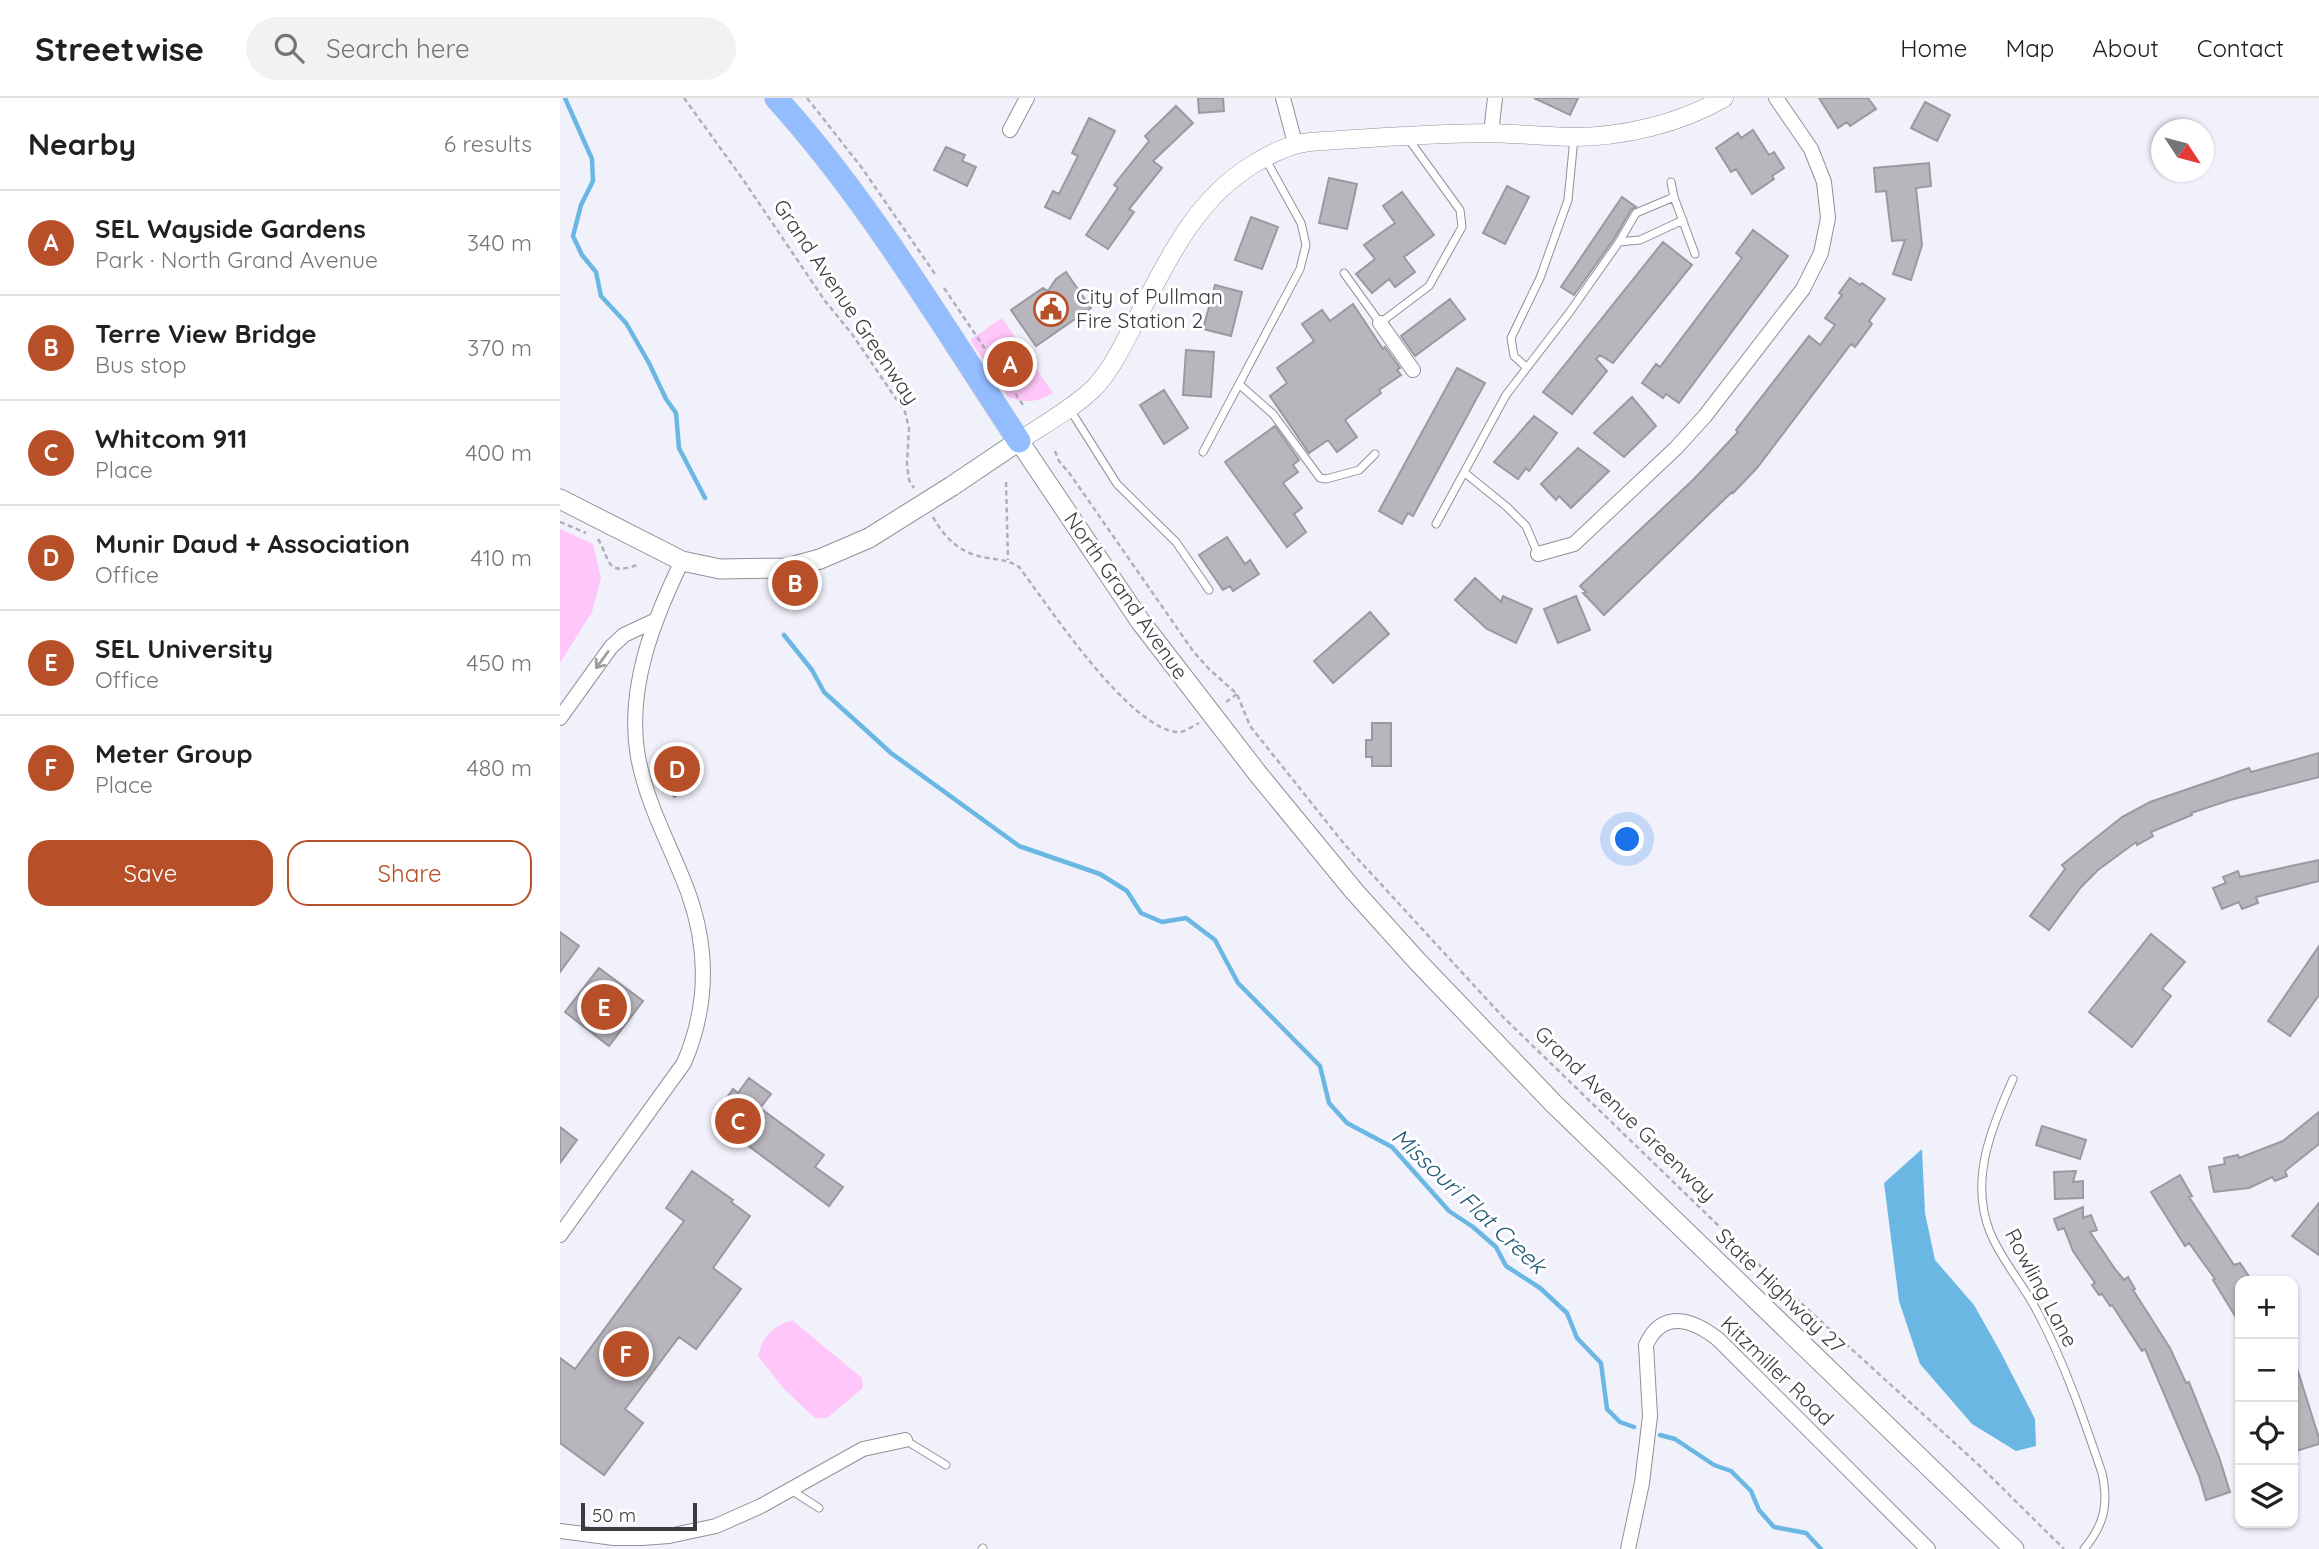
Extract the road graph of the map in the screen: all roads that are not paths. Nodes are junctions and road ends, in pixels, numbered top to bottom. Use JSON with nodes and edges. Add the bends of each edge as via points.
{"nodes":[{"id":1,"x":1027,"y":98,"type":"edge"},
{"id":2,"x":1283,"y":98,"type":"edge"},
{"id":3,"x":1495,"y":98,"type":"edge"},
{"id":4,"x":1724,"y":98,"type":"edge"},
{"id":5,"x":1776,"y":98,"type":"edge"},
{"id":6,"x":785,"y":104,"type":"edge"},
{"id":7,"x":1010,"y":130,"type":"dead end"},
{"id":8,"x":1491,"y":134,"type":"junction"},
{"id":9,"x":1407,"y":136,"type":"junction"},
{"id":10,"x":1574,"y":137,"type":"junction"},
{"id":11,"x":1295,"y":144,"type":"junction"},
{"id":12,"x":1265,"y":158,"type":"junction"},
{"id":13,"x":1671,"y":182,"type":"dead end"},
{"id":14,"x":1674,"y":197,"type":"junction"},
{"id":15,"x":1683,"y":220,"type":"junction"},
{"id":16,"x":1619,"y":242,"type":"junction"},
{"id":17,"x":1695,"y":254,"type":"dead end"},
{"id":18,"x":1344,"y":272,"type":"dead end"},
{"id":19,"x":1380,"y":323,"type":"junction"},
{"id":20,"x":1526,"y":367,"type":"junction"},
{"id":21,"x":1413,"y":370,"type":"dead end"},
{"id":22,"x":1240,"y":384,"type":"junction"},
{"id":23,"x":1068,"y":407,"type":"junction"},
{"id":24,"x":1019,"y":442,"type":"junction"},
{"id":25,"x":1203,"y":452,"type":"dead end"},
{"id":26,"x":1375,"y":454,"type":"dead end"},
{"id":27,"x":1465,"y":473,"type":"junction"},
{"id":28,"x":560,"y":499,"type":"edge"},
{"id":29,"x":1436,"y":524,"type":"dead end"},
{"id":30,"x":1538,"y":554,"type":"joint"},
{"id":31,"x":682,"y":562,"type":"junction"},
{"id":32,"x":1209,"y":590,"type":"dead end"},
{"id":33,"x":656,"y":620,"type":"junction"},
{"id":34,"x":560,"y":718,"type":"edge"},
{"id":35,"x":1516,"y":1065,"type":"joint"},
{"id":36,"x":2013,"y":1079,"type":"dead end"},
{"id":37,"x":560,"y":1235,"type":"edge"},
{"id":38,"x":905,"y":1440,"type":"joint"},
{"id":39,"x":946,"y":1465,"type":"dead end"},
{"id":40,"x":791,"y":1490,"type":"junction"},
{"id":41,"x":819,"y":1508,"type":"dead end"},
{"id":42,"x":560,"y":1531,"type":"edge"},
{"id":43,"x":1628,"y":1549,"type":"edge"},
{"id":44,"x":1928,"y":1549,"type":"edge"},
{"id":45,"x":2014,"y":1549,"type":"edge"},
{"id":46,"x":2084,"y":1549,"type":"edge"}],
"edges":[{"from":1,"to":7,"type":"street"},
{"from":2,"to":11,"type":"street"},
{"from":3,"to":8,"type":"street"},
{"from":4,"to":10,"type":"street","via":[[1658,126]]},
{"from":5,"to":30,"type":"street","via":[[1811,149],[1824,182],[1828,218],[1821,253],[1803,289],[1676,447],[1574,544]]},
{"from":6,"to":24,"type":"main road","name":"North Grand Avenue","via":[[906,268]]},
{"from":8,"to":9,"type":"street"},
{"from":8,"to":10,"type":"street"},
{"from":9,"to":11,"type":"street"},
{"from":9,"to":19,"type":"lane","via":[[1461,210],[1462,227],[1429,286]]},
{"from":10,"to":20,"type":"lane","via":[[1568,200],[1540,278],[1511,338],[1514,356]]},
{"from":11,"to":12,"type":"street"},
{"from":12,"to":22,"type":"lane","via":[[1301,223],[1306,246],[1300,269]]},
{"from":12,"to":23,"type":"street","via":[[1234,176],[1182,234],[1120,351],[1093,388]]},
{"from":13,"to":14,"type":"lane"},
{"from":14,"to":15,"type":"lane"},
{"from":14,"to":16,"type":"lane","via":[[1636,214]]},
{"from":15,"to":16,"type":"lane","via":[[1640,240]]},
{"from":15,"to":17,"type":"lane"},
{"from":16,"to":20,"type":"lane"},
{"from":18,"to":19,"type":"lane"},
{"from":19,"to":21,"type":"street"},
{"from":20,"to":27,"type":"lane"},
{"from":22,"to":25,"type":"lane"},
{"from":22,"to":26,"type":"lane","via":[[1273,414],[1321,478],[1359,470]]},
{"from":23,"to":24,"type":"street"},
{"from":23,"to":32,"type":"lane","via":[[1116,484],[1176,542]]},
{"from":24,"to":31,"type":"main road","bridge":true,"via":[[869,538],[820,559],[787,568],[720,569]]},
{"from":24,"to":35,"type":"main road","name":"North Grand Avenue","via":[[1140,621],[1258,774],[1354,891]]},
{"from":27,"to":29,"type":"lane"},
{"from":27,"to":30,"type":"lane","via":[[1526,526]]},
{"from":28,"to":31,"type":"main road"},
{"from":31,"to":33,"type":"street"},
{"from":33,"to":34,"type":"street","one_way":true,"via":[[624,635],[611,648]]},
{"from":33,"to":37,"type":"street","via":[[641,668],[636,707],[638,754],[649,802],[697,925],[703,950],[702,1005],[684,1063]]},
{"from":35,"to":45,"type":"main road","name":"State Highway 27"},
{"from":36,"to":46,"type":"lane","name":"Rowling Lane","via":[[1988,1139],[1982,1184],[1984,1213],[1990,1232],[2057,1352],[2102,1474],[2102,1522]]},
{"from":38,"to":39,"type":"lane"},
{"from":38,"to":40,"type":"street","via":[[863,1449]]},
{"from":40,"to":41,"type":"lane"},
{"from":40,"to":42,"type":"street","via":[[716,1526],[668,1536],[614,1538]]},
{"from":43,"to":44,"type":"street","name":"Kitzmiller Road","via":[[1650,1416],[1646,1345],[1650,1335],[1675,1320],[1691,1322],[1719,1340]]}]}
